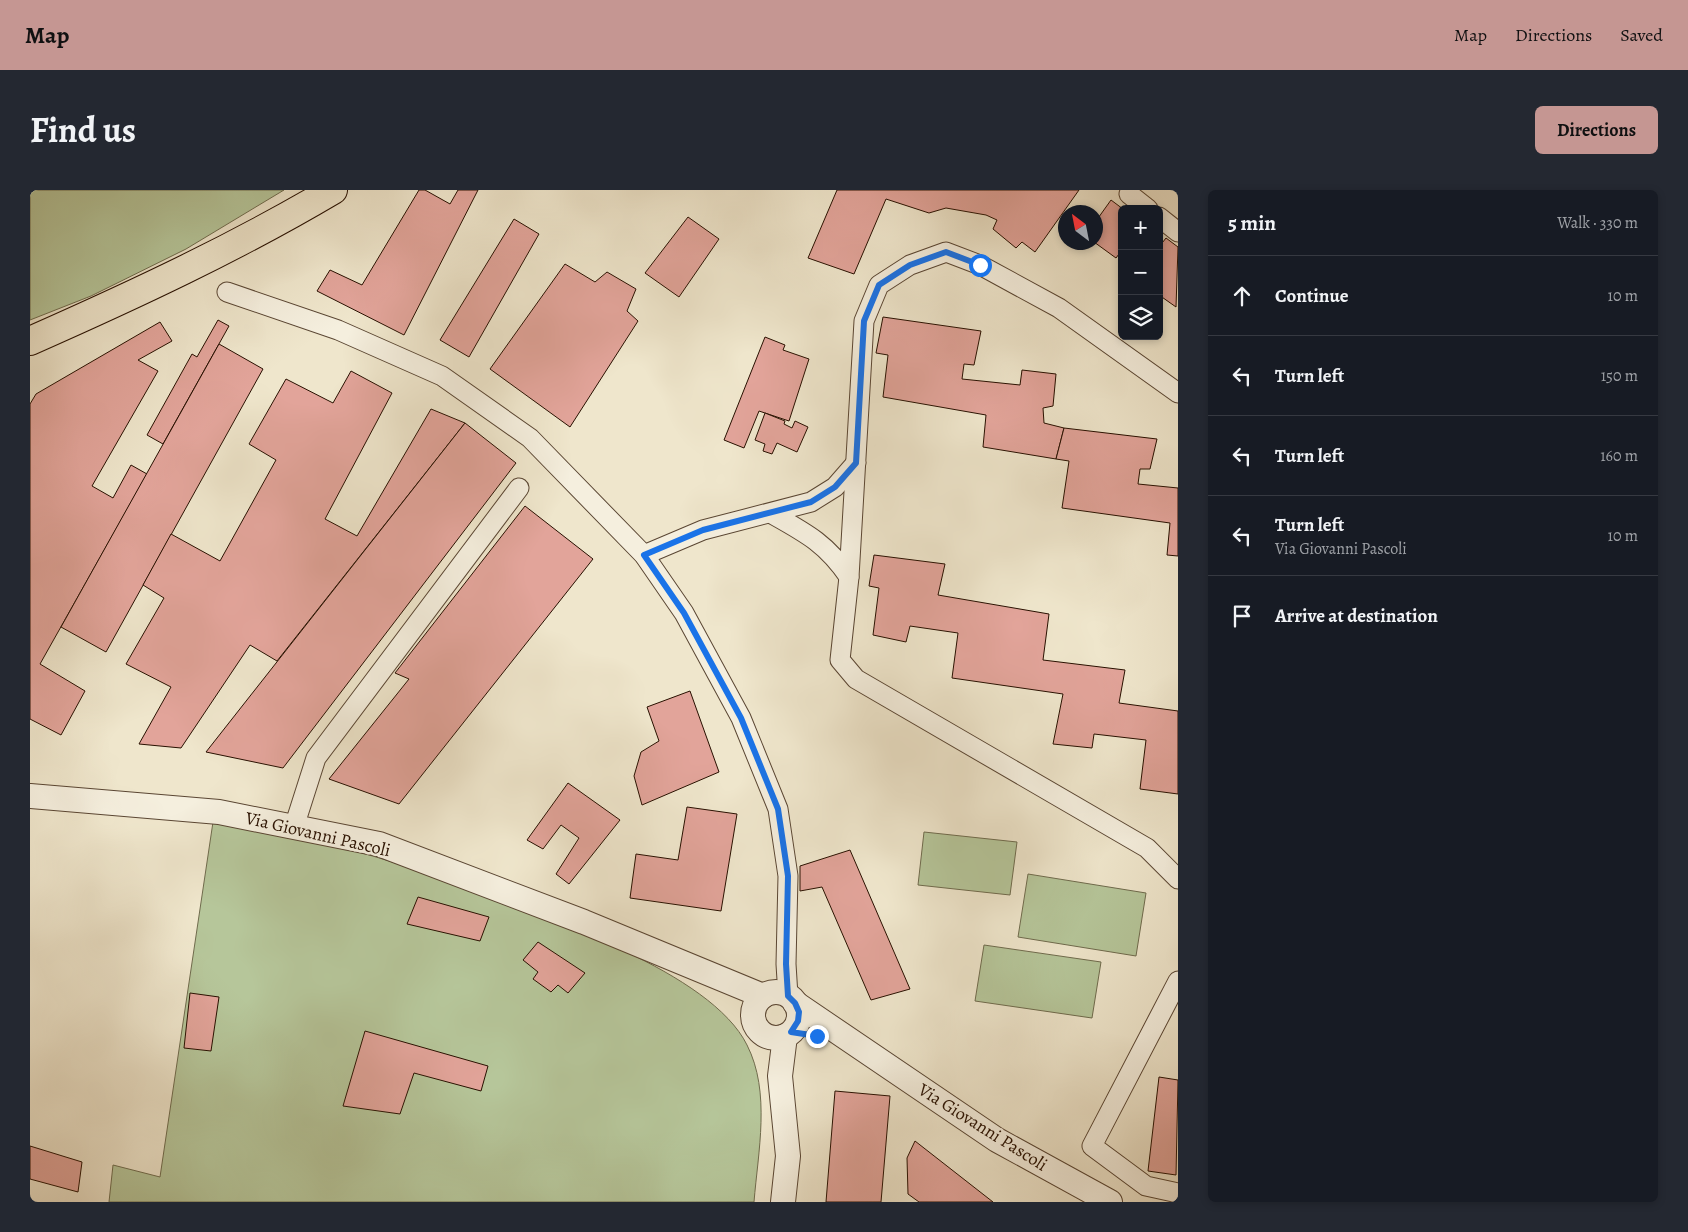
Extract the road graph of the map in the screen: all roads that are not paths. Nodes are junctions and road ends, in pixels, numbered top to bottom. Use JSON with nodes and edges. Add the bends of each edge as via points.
{"nodes":[{"id":1,"x":333,"y":190,"type":"edge"},
{"id":2,"x":1129,"y":194,"type":"dead end"},
{"id":3,"x":1143,"y":205,"type":"edge"},
{"id":4,"x":1163,"y":220,"type":"edge"},
{"id":5,"x":1178,"y":232,"type":"edge"},
{"id":6,"x":227,"y":292,"type":"dead end"},
{"id":7,"x":30,"y":341,"type":"edge"},
{"id":8,"x":1178,"y":393,"type":"edge"},
{"id":9,"x":856,"y":463,"type":"junction"},
{"id":10,"x":519,"y":488,"type":"dead end"},
{"id":11,"x":772,"y":514,"type":"junction"},
{"id":12,"x":644,"y":555,"type":"junction"},
{"id":13,"x":849,"y":577,"type":"junction"},
{"id":14,"x":30,"y":796,"type":"edge"},
{"id":15,"x":294,"y":827,"type":"junction"},
{"id":16,"x":1178,"y":880,"type":"edge"},
{"id":17,"x":1178,"y":981,"type":"edge"},
{"id":18,"x":776,"y":1013,"type":"junction"},
{"id":19,"x":1178,"y":1193,"type":"edge"},
{"id":20,"x":783,"y":1202,"type":"edge"},
{"id":21,"x":1110,"y":1202,"type":"edge"}],
"edges":[{"from":1,"to":7,"type":"highway","via":[[263,231],[177,274]]},
{"from":2,"to":3,"type":"street"},
{"from":4,"to":5,"type":"street"},
{"from":6,"to":12,"type":"street","via":[[338,330],[442,376],[530,438]]},
{"from":8,"to":9,"type":"street","via":[[1059,308],[980,265],[946,252],[910,265],[879,285],[864,321]]},
{"from":9,"to":11,"type":"street","via":[[835,487],[811,502]]},
{"from":9,"to":13,"type":"street"},
{"from":10,"to":15,"type":"street","via":[[316,758]]},
{"from":11,"to":12,"type":"street","via":[[703,530]]},
{"from":11,"to":13,"type":"street","via":[[807,533],[834,555]]},
{"from":12,"to":18,"type":"street","via":[[684,613],[736,709],[778,809],[788,876],[786,964]]},
{"from":13,"to":16,"type":"street","via":[[840,660],[856,679],[1147,848]]},
{"from":14,"to":15,"type":"street","name":"Via Giovanni Pascoli","via":[[219,812]]},
{"from":15,"to":18,"type":"street","name":"Via Giovanni Pascoli","via":[[379,844],[584,922],[676,960]]},
{"from":17,"to":19,"type":"street","via":[[1092,1146],[1146,1186]]},
{"from":18,"to":20,"type":"street","via":[[788,1156]]},
{"from":18,"to":21,"type":"street","name":"Via Giovanni Pascoli","via":[[858,1047],[997,1140]]}]}
